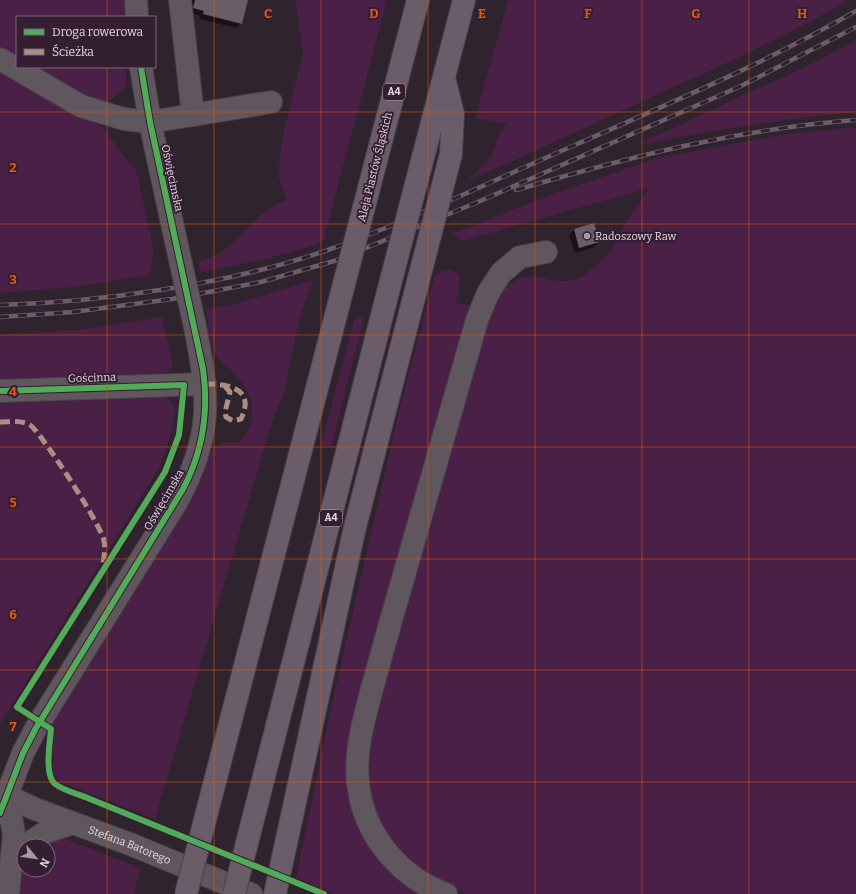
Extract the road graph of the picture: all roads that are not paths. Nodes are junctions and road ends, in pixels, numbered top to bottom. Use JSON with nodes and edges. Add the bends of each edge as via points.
{"nodes":[{"id":1,"x":136,"y":0,"type":"edge"},
{"id":2,"x":180,"y":0,"type":"edge"},
{"id":3,"x":418,"y":0,"type":"edge"},
{"id":4,"x":464,"y":0,"type":"edge"},
{"id":5,"x":137,"y":16,"type":"edge"},
{"id":6,"x":0,"y":59,"type":"edge"},
{"id":7,"x":141,"y":68,"type":"edge"},
{"id":8,"x":444,"y":79,"type":"junction"},
{"id":9,"x":271,"y":102,"type":"dead end"},
{"id":10,"x":193,"y":115,"type":"junction"},
{"id":11,"x":150,"y":122,"type":"junction"},
{"id":12,"x":546,"y":252,"type":"dead end"},
{"id":13,"x":205,"y":384,"type":"junction"},
{"id":14,"x":0,"y":391,"type":"edge"},
{"id":15,"x":4,"y":805,"type":"edge"},
{"id":16,"x":73,"y":823,"type":"junction"},
{"id":17,"x":38,"y":838,"type":"edge"},
{"id":18,"x":16,"y":840,"type":"edge"},
{"id":19,"x":16,"y":865,"type":"edge"},
{"id":20,"x":8,"y":894,"type":"edge"},
{"id":21,"x":186,"y":894,"type":"edge"},
{"id":22,"x":234,"y":894,"type":"edge"},
{"id":23,"x":251,"y":894,"type":"edge"},
{"id":24,"x":275,"y":894,"type":"edge"},
{"id":25,"x":446,"y":894,"type":"edge"}],
"edges":[{"from":1,"to":5,"type":"street"},
{"from":2,"to":10,"type":"street"},
{"from":3,"to":21,"type":"highway","name":"Aleja Piastów Śląskich","number":"A4","bridge":true},
{"from":4,"to":8,"type":"highway","number":"A4"},
{"from":6,"to":11,"type":"street","via":[[82,106],[124,119]]},
{"from":7,"to":11,"type":"street","name":"Oświęcimska"},
{"from":8,"to":22,"type":"highway","number":"A4","bridge":true},
{"from":8,"to":24,"type":"highway","bridge":true,"via":[[452,114],[451,154],[353,536]]},
{"from":9,"to":10,"type":"street"},
{"from":10,"to":11,"type":"street"},
{"from":11,"to":13,"type":"street","name":"Oświęcimska","bridge":true},
{"from":12,"to":25,"type":"street","via":[[520,258],[502,273],[488,293],[477,320],[362,726],[358,753],[358,790],[376,838],[400,867]]},
{"from":13,"to":14,"type":"street","name":"Gościnna"},
{"from":13,"to":15,"type":"street","name":"Oświęcimska","via":[[204,429],[188,481],[36,728],[23,753]]},
{"from":15,"to":16,"type":"street","name":"Stefana Batorego","via":[[35,809]]},
{"from":15,"to":18,"type":"street"},
{"from":16,"to":17,"type":"street","via":[[46,832]]},
{"from":16,"to":23,"type":"street","name":"Stefana Batorego"},
{"from":19,"to":20,"type":"street"}]}
